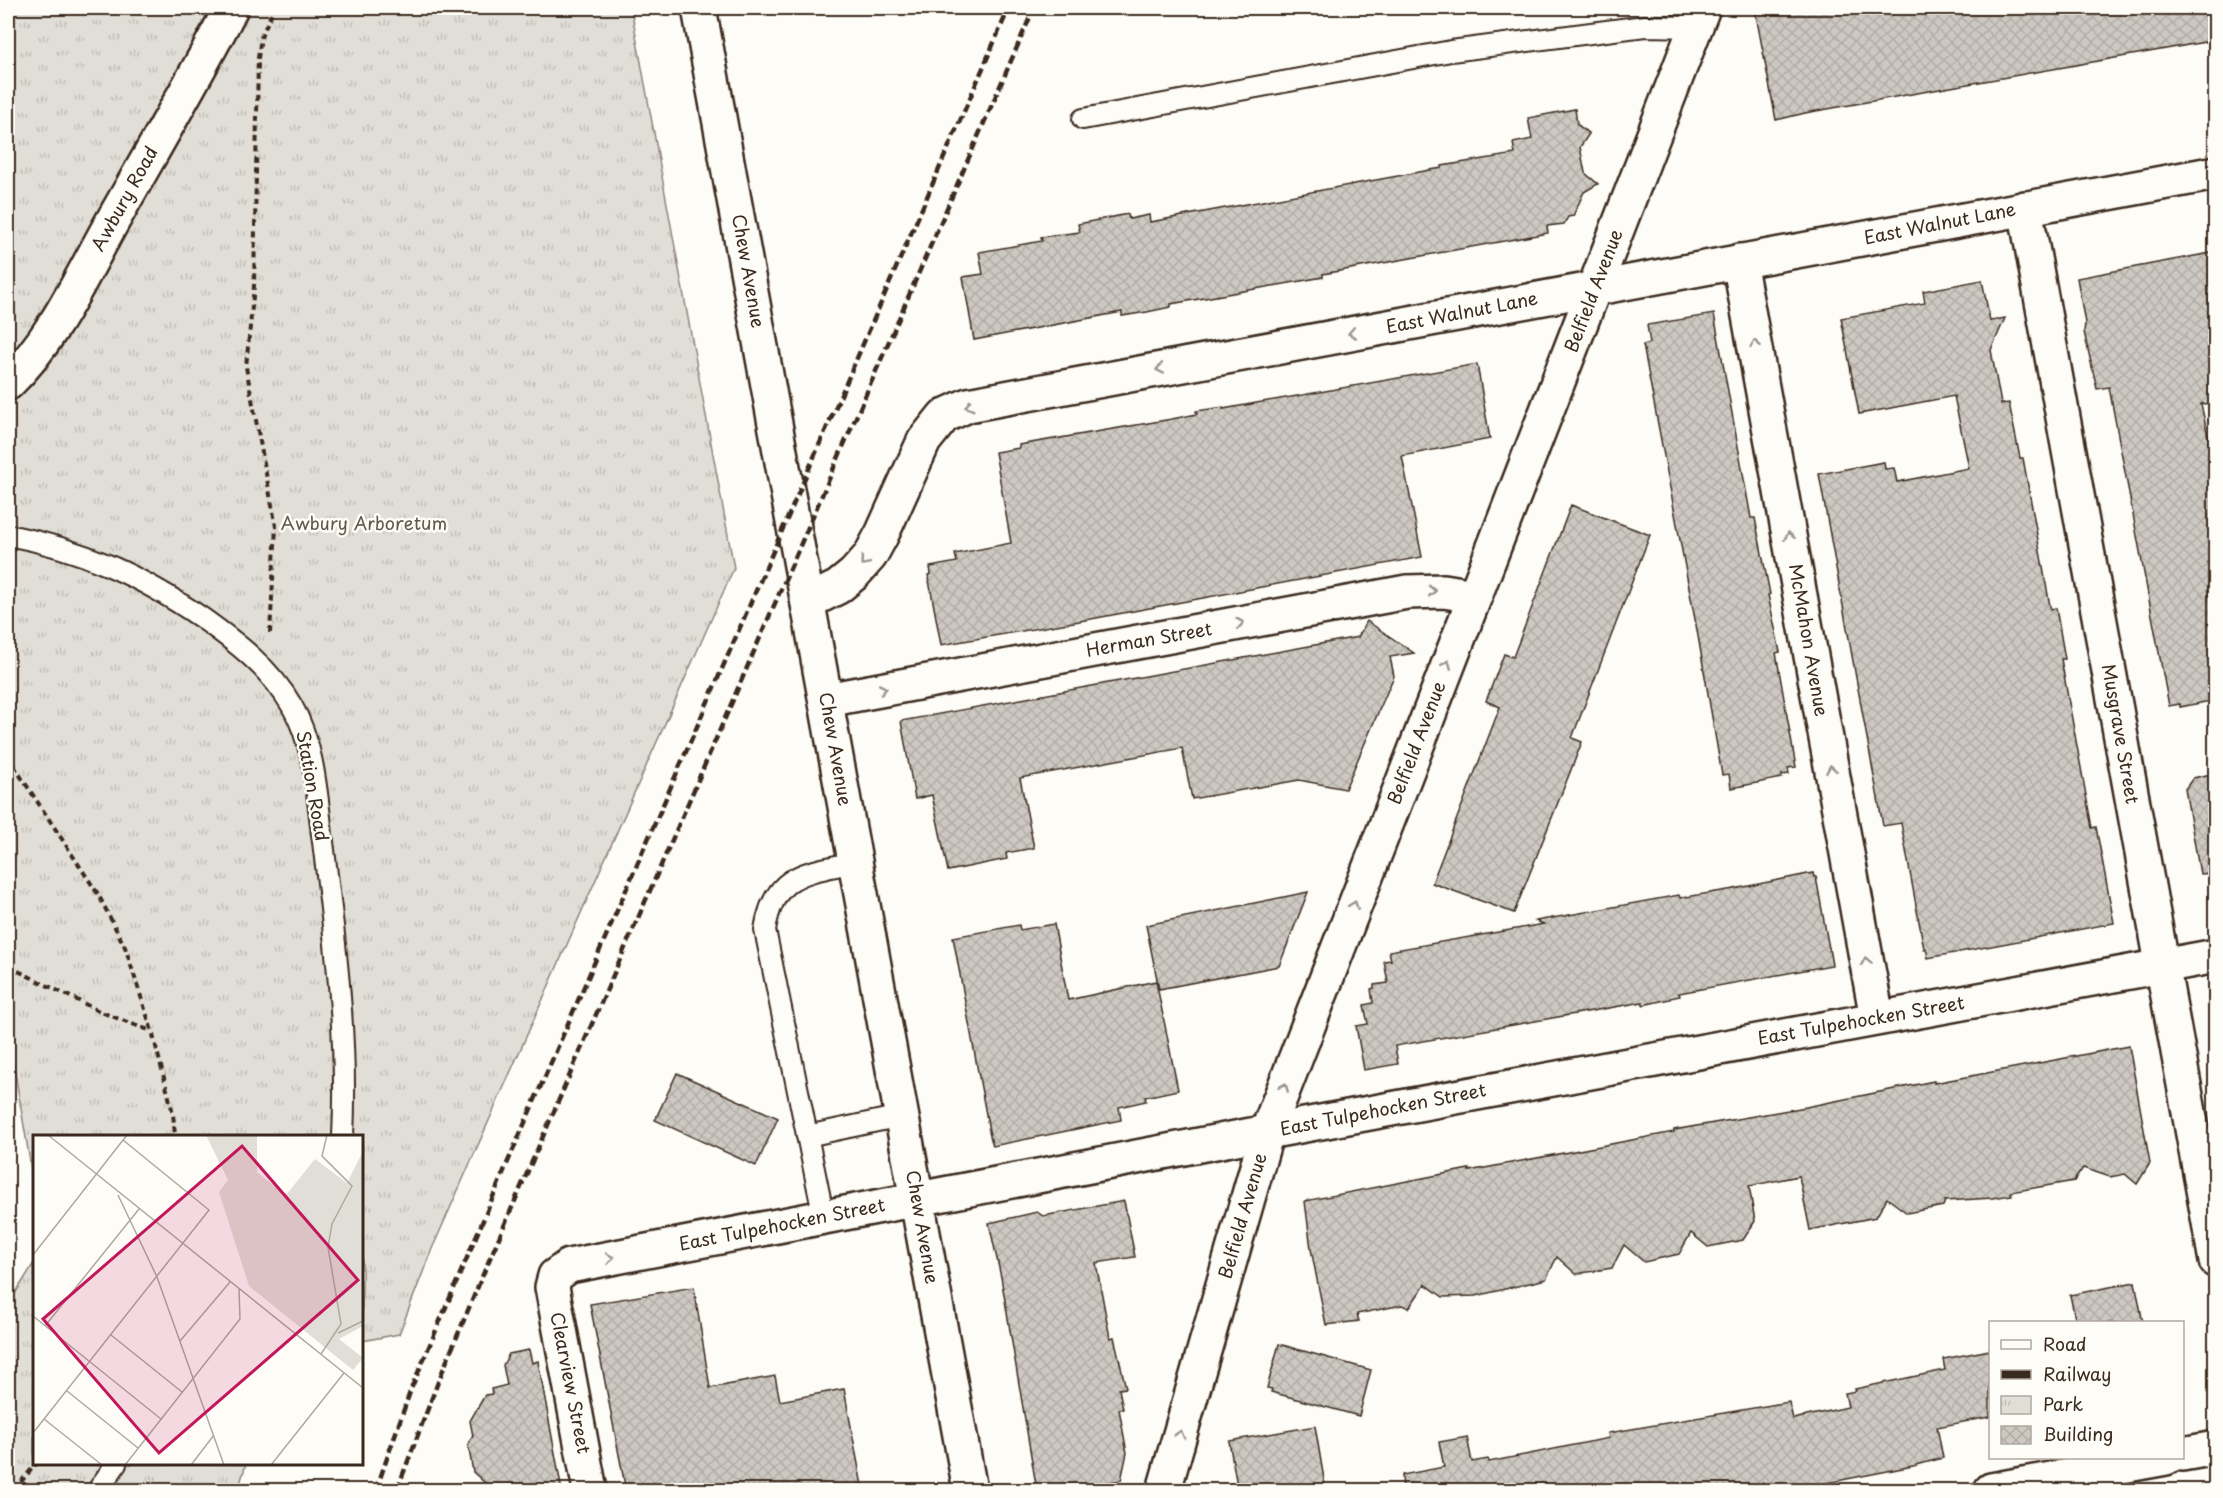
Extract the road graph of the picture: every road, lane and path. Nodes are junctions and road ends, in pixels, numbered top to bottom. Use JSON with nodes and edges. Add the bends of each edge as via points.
{"nodes":[{"id":1,"x":231,"y":8,"type":"edge"},
{"id":2,"x":274,"y":8,"type":"edge"},
{"id":3,"x":699,"y":8,"type":"edge"},
{"id":4,"x":1699,"y":17,"type":"edge"},
{"id":5,"x":1083,"y":119,"type":"dead end"},
{"id":6,"x":2216,"y":173,"type":"edge"},
{"id":7,"x":2025,"y":208,"type":"junction"},
{"id":8,"x":1739,"y":261,"type":"junction"},
{"id":9,"x":1595,"y":287,"type":"junction"},
{"id":10,"x":8,"y":383,"type":"edge"},
{"id":11,"x":8,"y":535,"type":"edge"},
{"id":12,"x":1474,"y":596,"type":"junction"},
{"id":13,"x":808,"y":602,"type":"junction"},
{"id":14,"x":268,"y":672,"type":"junction"},
{"id":15,"x":826,"y":700,"type":"junction"},
{"id":16,"x":8,"y":757,"type":"edge"},
{"id":17,"x":855,"y":862,"type":"junction"},
{"id":18,"x":2216,"y":957,"type":"edge"},
{"id":19,"x":2162,"y":966,"type":"junction"},
{"id":20,"x":8,"y":968,"type":"edge"},
{"id":21,"x":1877,"y":1018,"type":"junction"},
{"id":22,"x":152,"y":1031,"type":"junction"},
{"id":23,"x":902,"y":1116,"type":"junction"},
{"id":24,"x":1267,"y":1132,"type":"junction"},
{"id":25,"x":175,"y":1135,"type":"edge"},
{"id":26,"x":343,"y":1135,"type":"edge"},
{"id":27,"x":807,"y":1136,"type":"junction"},
{"id":28,"x":917,"y":1199,"type":"junction"},
{"id":29,"x":824,"y":1218,"type":"junction"},
{"id":30,"x":2216,"y":1261,"type":"edge"},
{"id":31,"x":555,"y":1276,"type":"joint"},
{"id":32,"x":2216,"y":1448,"type":"edge"},
{"id":33,"x":2184,"y":1454,"type":"edge"},
{"id":34,"x":2161,"y":1459,"type":"edge"},
{"id":35,"x":35,"y":1465,"type":"edge"},
{"id":36,"x":115,"y":1465,"type":"edge"},
{"id":37,"x":14,"y":1491,"type":"edge"},
{"id":38,"x":98,"y":1491,"type":"edge"},
{"id":39,"x":590,"y":1491,"type":"edge"},
{"id":40,"x":970,"y":1491,"type":"edge"},
{"id":41,"x":1164,"y":1491,"type":"edge"},
{"id":42,"x":1991,"y":1491,"type":"edge"}],
"edges":[{"from":1,"to":10,"type":"street","name":"Awbury Road","via":[[71,296],[33,355]]},
{"from":2,"to":14,"type":"path","via":[[261,37],[258,58],[255,256],[246,367],[276,527]]},
{"from":3,"to":13,"type":"street","name":"Chew Avenue"},
{"from":4,"to":5,"type":"lane","via":[[1451,51]]},
{"from":4,"to":9,"type":"street","name":"Belfield Avenue"},
{"from":6,"to":7,"type":"street","name":"East Walnut Lane"},
{"from":7,"to":8,"type":"street","name":"East Walnut Lane"},
{"from":7,"to":19,"type":"street","name":"Musgrave Street"},
{"from":8,"to":9,"type":"street","name":"East Walnut Lane"},
{"from":21,"to":8,"type":"street","name":"McMahon Avenue","one_way":true},
{"from":9,"to":12,"type":"street","name":"Belfield Avenue"},
{"from":9,"to":13,"type":"street","name":"East Walnut Lane","one_way":true,"via":[[968,405],[944,416],[924,441],[870,556],[838,587]]},
{"from":11,"to":14,"type":"lane","name":"Station Road","via":[[67,548],[132,575],[234,641]]},
{"from":15,"to":12,"type":"street","name":"Herman Street","one_way":true,"via":[[1407,592],[1444,591]]},
{"from":24,"to":12,"type":"street","name":"Belfield Avenue","one_way":true},
{"from":13,"to":15,"type":"street","name":"Chew Avenue"},
{"from":14,"to":26,"type":"lane","name":"Station Road","via":[[292,706],[306,736],[316,789],[337,965]]},
{"from":15,"to":17,"type":"street","name":"Chew Avenue"},
{"from":16,"to":22,"type":"path","via":[[112,919]]},
{"from":17,"to":23,"type":"street","name":"Chew Avenue"},
{"from":17,"to":27,"type":"lane","via":[[793,879],[777,892],[768,908],[765,930]]},
{"from":18,"to":19,"type":"street","name":"East Tulpehocken Street"},
{"from":19,"to":21,"type":"street","name":"East Tulpehocken Street"},
{"from":19,"to":30,"type":"street","name":"Musgrave Street"},
{"from":20,"to":22,"type":"path","via":[[101,1012]]},
{"from":21,"to":24,"type":"street","name":"East Tulpehocken Street"},
{"from":22,"to":25,"type":"path"},
{"from":23,"to":27,"type":"lane"},
{"from":23,"to":28,"type":"street","name":"Chew Avenue"},
{"from":24,"to":28,"type":"street","name":"East Tulpehocken Street"},
{"from":41,"to":24,"type":"street","name":"Belfield Avenue","one_way":true},
{"from":27,"to":29,"type":"lane"},
{"from":28,"to":29,"type":"street","name":"East Tulpehocken Street"},
{"from":28,"to":40,"type":"street","name":"Chew Avenue"},
{"from":31,"to":29,"type":"street","name":"East Tulpehocken Street","one_way":true,"via":[[569,1266]]},
{"from":31,"to":39,"type":"street","name":"Clearview Street","via":[[553,1297]]},
{"from":32,"to":33,"type":"street"},
{"from":34,"to":42,"type":"street"},
{"from":35,"to":37,"type":"path"},
{"from":36,"to":38,"type":"lane"}]}
